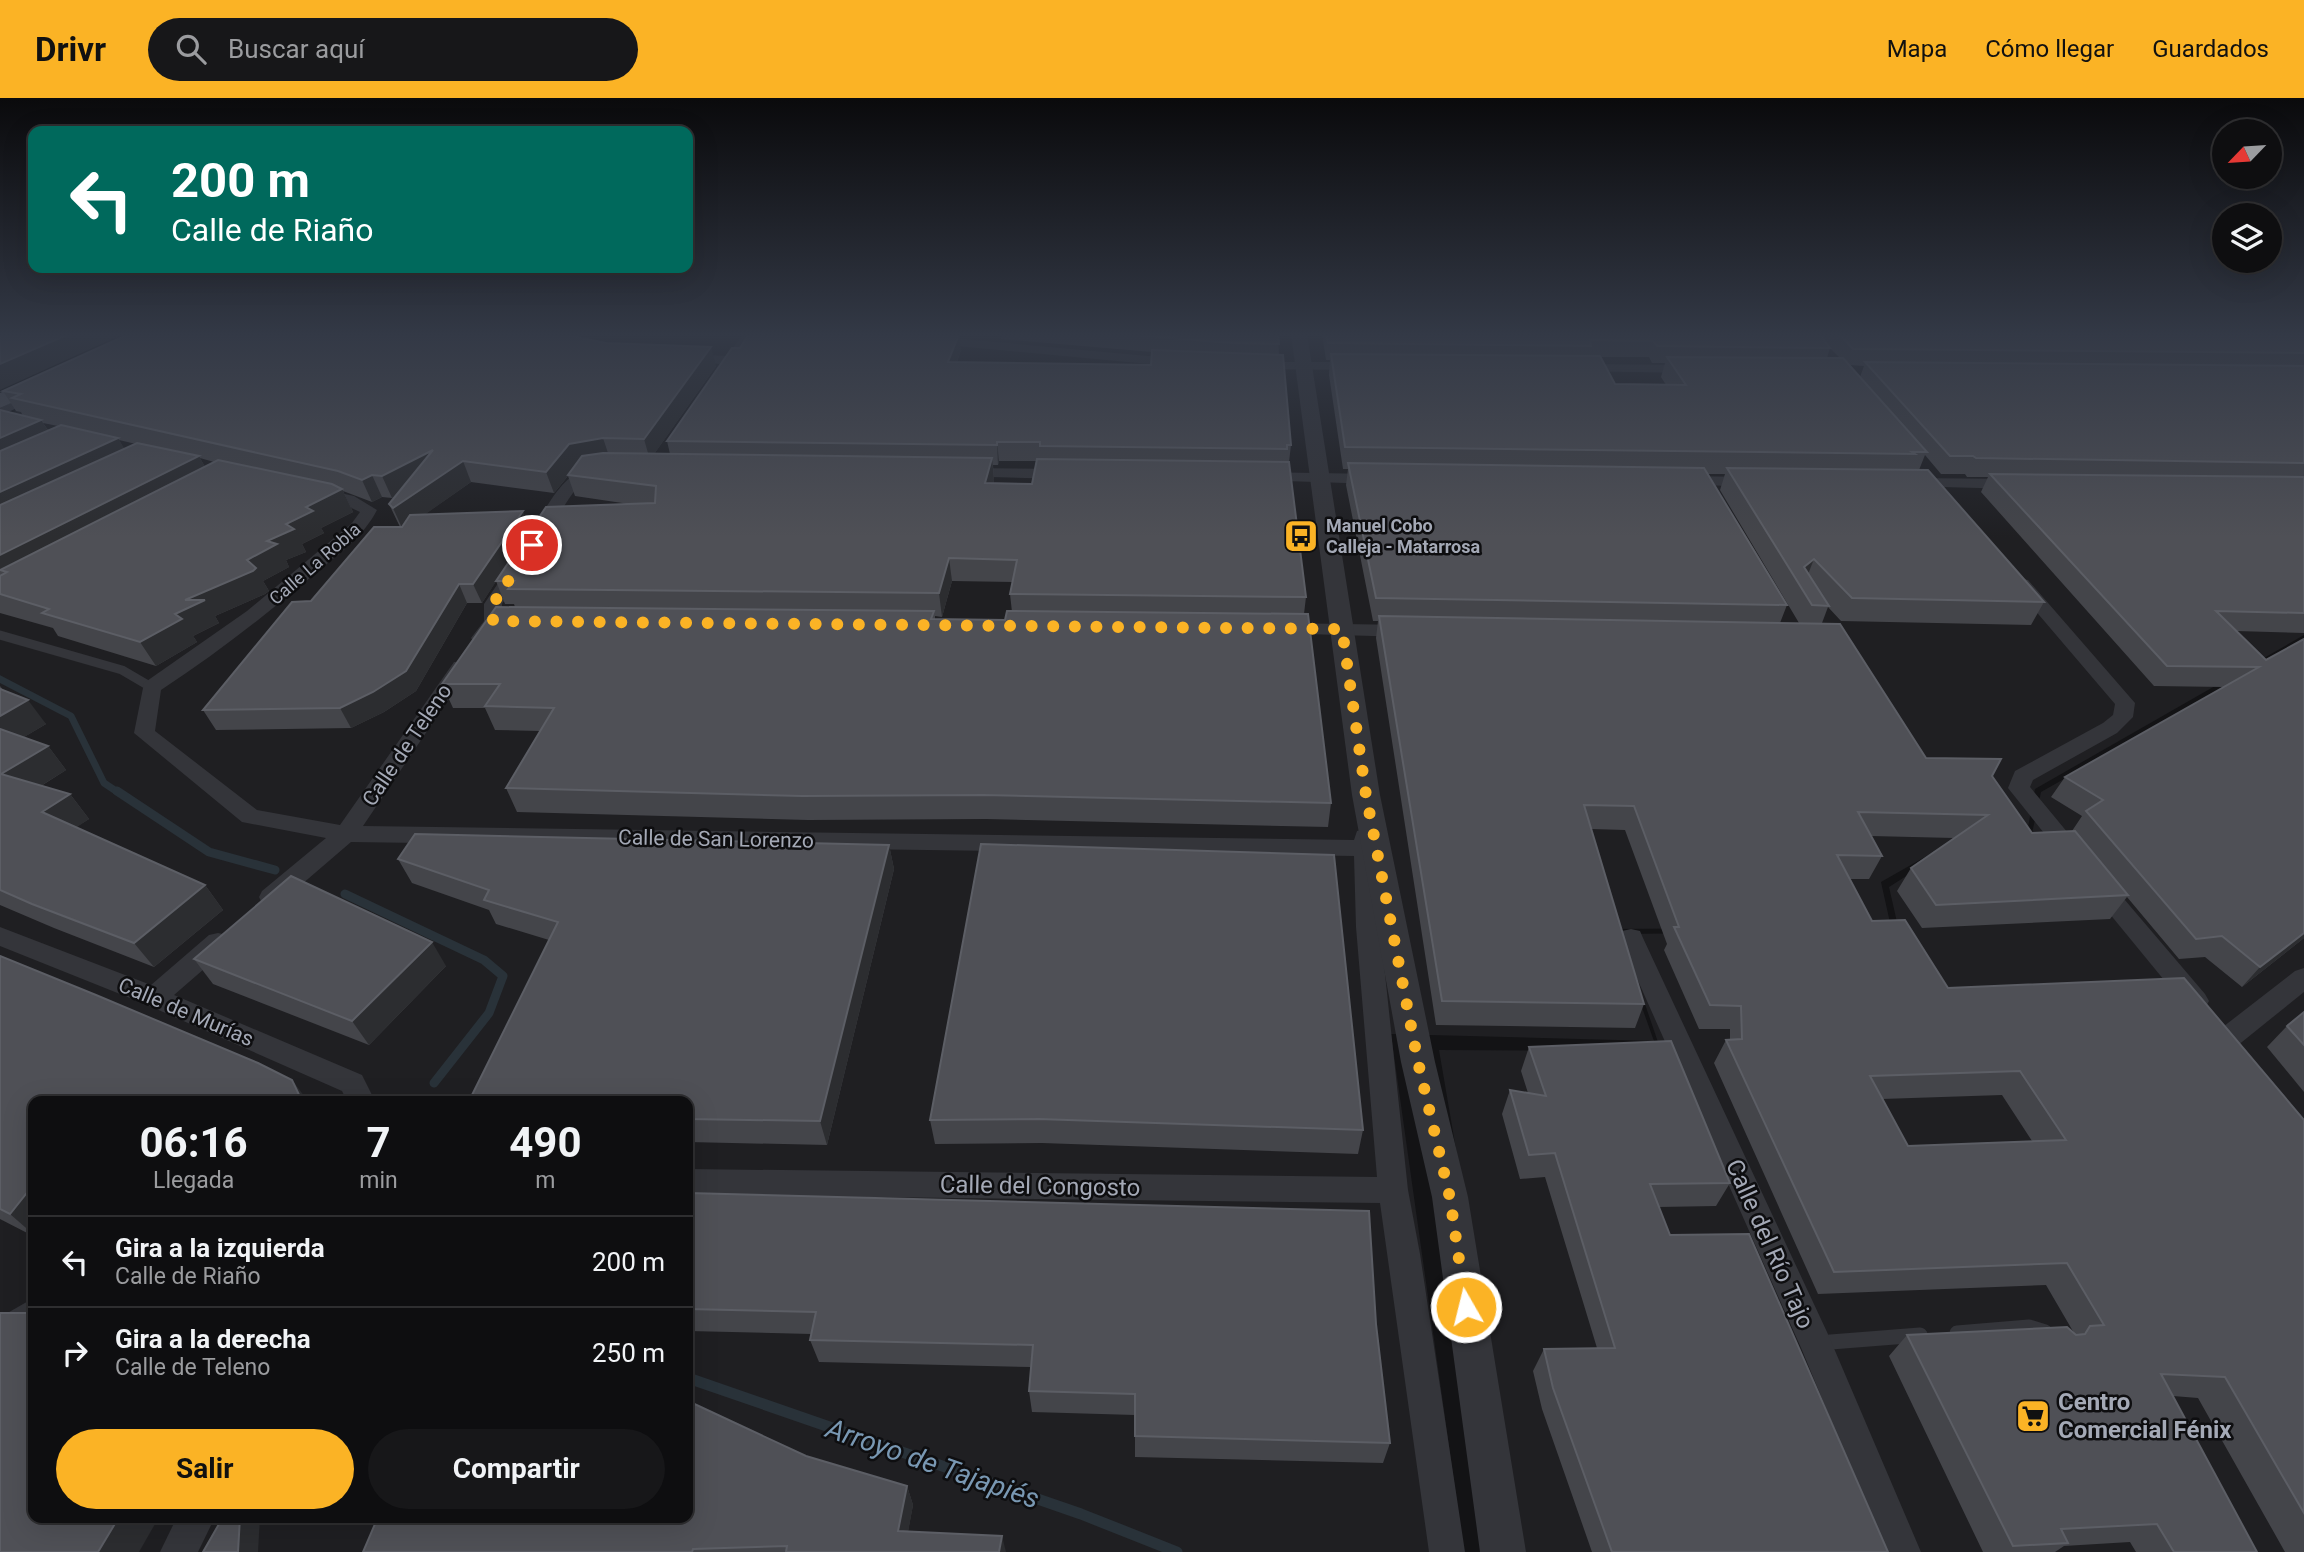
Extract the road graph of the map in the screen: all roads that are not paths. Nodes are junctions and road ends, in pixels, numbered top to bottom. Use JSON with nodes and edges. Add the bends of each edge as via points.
{"nodes":[{"id":1,"x":21,"y":402,"type":"edge"},
{"id":2,"x":1309,"y":402,"type":"edge"},
{"id":3,"x":0,"y":412,"type":"edge"},
{"id":4,"x":0,"y":420,"type":"edge"},
{"id":5,"x":19,"y":424,"type":"edge"},
{"id":6,"x":622,"y":468,"type":"edge"},
{"id":7,"x":1924,"y":469,"type":"edge"},
{"id":8,"x":945,"y":472,"type":"edge"},
{"id":9,"x":1084,"y":475,"type":"edge"},
{"id":10,"x":1237,"y":477,"type":"edge"},
{"id":11,"x":1321,"y":478,"type":"junction"},
{"id":12,"x":1399,"y":479,"type":"edge"},
{"id":13,"x":1662,"y":481,"type":"edge"},
{"id":14,"x":1772,"y":482,"type":"edge"},
{"id":15,"x":1895,"y":483,"type":"edge"},
{"id":16,"x":1936,"y":484,"type":"junction"},
{"id":17,"x":2027,"y":485,"type":"edge"},
{"id":18,"x":296,"y":489,"type":"edge"},
{"id":19,"x":1951,"y":502,"type":"edge"},
{"id":20,"x":2006,"y":565,"type":"edge"},
{"id":21,"x":493,"y":621,"type":"junction"},
{"id":22,"x":515,"y":621,"type":"edge"},
{"id":23,"x":1259,"y":629,"type":"edge"},
{"id":24,"x":1342,"y":629,"type":"junction"},
{"id":25,"x":1423,"y":631,"type":"edge"},
{"id":26,"x":0,"y":635,"type":"edge"},
{"id":27,"x":151,"y":687,"type":"junction"},
{"id":28,"x":1366,"y":795,"type":"junction"},
{"id":29,"x":346,"y":834,"type":"junction"},
{"id":30,"x":1364,"y":848,"type":"junction"},
{"id":31,"x":253,"y":913,"type":"edge"},
{"id":32,"x":232,"y":931,"type":"edge"},
{"id":33,"x":0,"y":936,"type":"edge"},
{"id":34,"x":1631,"y":938,"type":"dead end"},
{"id":35,"x":2304,"y":978,"type":"edge"},
{"id":36,"x":154,"y":997,"type":"junction"},
{"id":37,"x":2228,"y":1038,"type":"junction"},
{"id":38,"x":2245,"y":1059,"type":"edge"},
{"id":39,"x":359,"y":1096,"type":"edge"},
{"id":40,"x":693,"y":1182,"type":"edge"},
{"id":41,"x":1393,"y":1189,"type":"junction"},
{"id":42,"x":28,"y":1310,"type":"edge"},
{"id":43,"x":0,"y":1326,"type":"edge"},
{"id":44,"x":1815,"y":1343,"type":"junction"},
{"id":45,"x":2057,"y":1347,"type":"edge"},
{"id":46,"x":194,"y":1523,"type":"edge"},
{"id":47,"x":178,"y":1552,"type":"edge"},
{"id":48,"x":1447,"y":1552,"type":"edge"},
{"id":49,"x":1503,"y":1552,"type":"edge"},
{"id":50,"x":1903,"y":1552,"type":"edge"}],
"edges":[{"from":1,"to":3,"type":"lane"},
{"from":2,"to":11,"type":"street"},
{"from":4,"to":5,"type":"street"},
{"from":6,"to":21,"type":"street","name":"Calle de Teleno","via":[[583,471],[493,604]]},
{"from":7,"to":16,"type":"street"},
{"from":8,"to":9,"type":"street"},
{"from":10,"to":11,"type":"street"},
{"from":11,"to":12,"type":"street"},
{"from":11,"to":24,"type":"street"},
{"from":13,"to":14,"type":"street","via":[[1708,488]]},
{"from":15,"to":16,"type":"street"},
{"from":16,"to":17,"type":"street"},
{"from":16,"to":19,"type":"street"},
{"from":18,"to":27,"type":"street","name":"Calle La Robla","via":[[348,500],[369,510],[341,543],[275,599],[218,644]]},
{"from":20,"to":37,"type":"street","via":[[2125,702],[2123,717],[2110,728],[2023,776],[2019,788]]},
{"from":21,"to":22,"type":"street"},
{"from":21,"to":29,"type":"street","name":"Calle de Teleno"},
{"from":23,"to":24,"type":"street"},
{"from":24,"to":25,"type":"street"},
{"from":24,"to":28,"type":"street"},
{"from":26,"to":27,"type":"lane","via":[[122,670]]},
{"from":27,"to":29,"type":"street","name":"Calle de San Lorenzo","via":[[144,733],[250,817]]},
{"from":28,"to":30,"type":"street"},
{"from":28,"to":49,"type":"street","via":[[1418,1062],[1450,1198]]},
{"from":29,"to":30,"type":"street","name":"Calle de San Lorenzo"},
{"from":29,"to":31,"type":"street","name":"Calle de Teleno"},
{"from":30,"to":41,"type":"street"},
{"from":32,"to":36,"type":"street"},
{"from":33,"to":36,"type":"street","name":"Calle de Murías"},
{"from":34,"to":44,"type":"street","name":"Calle del Río Tajo"},
{"from":35,"to":37,"type":"street"},
{"from":36,"to":39,"type":"street","name":"Calle de Murías","via":[[352,1083]]},
{"from":37,"to":38,"type":"street"},
{"from":40,"to":41,"type":"street","name":"Calle del Congosto"},
{"from":41,"to":48,"type":"street"},
{"from":42,"to":43,"type":"lane"},
{"from":44,"to":45,"type":"lane","via":[[2029,1327],[2045,1331]]},
{"from":44,"to":50,"type":"street","name":"Calle del Río Tajo"},
{"from":46,"to":47,"type":"street"}]}
